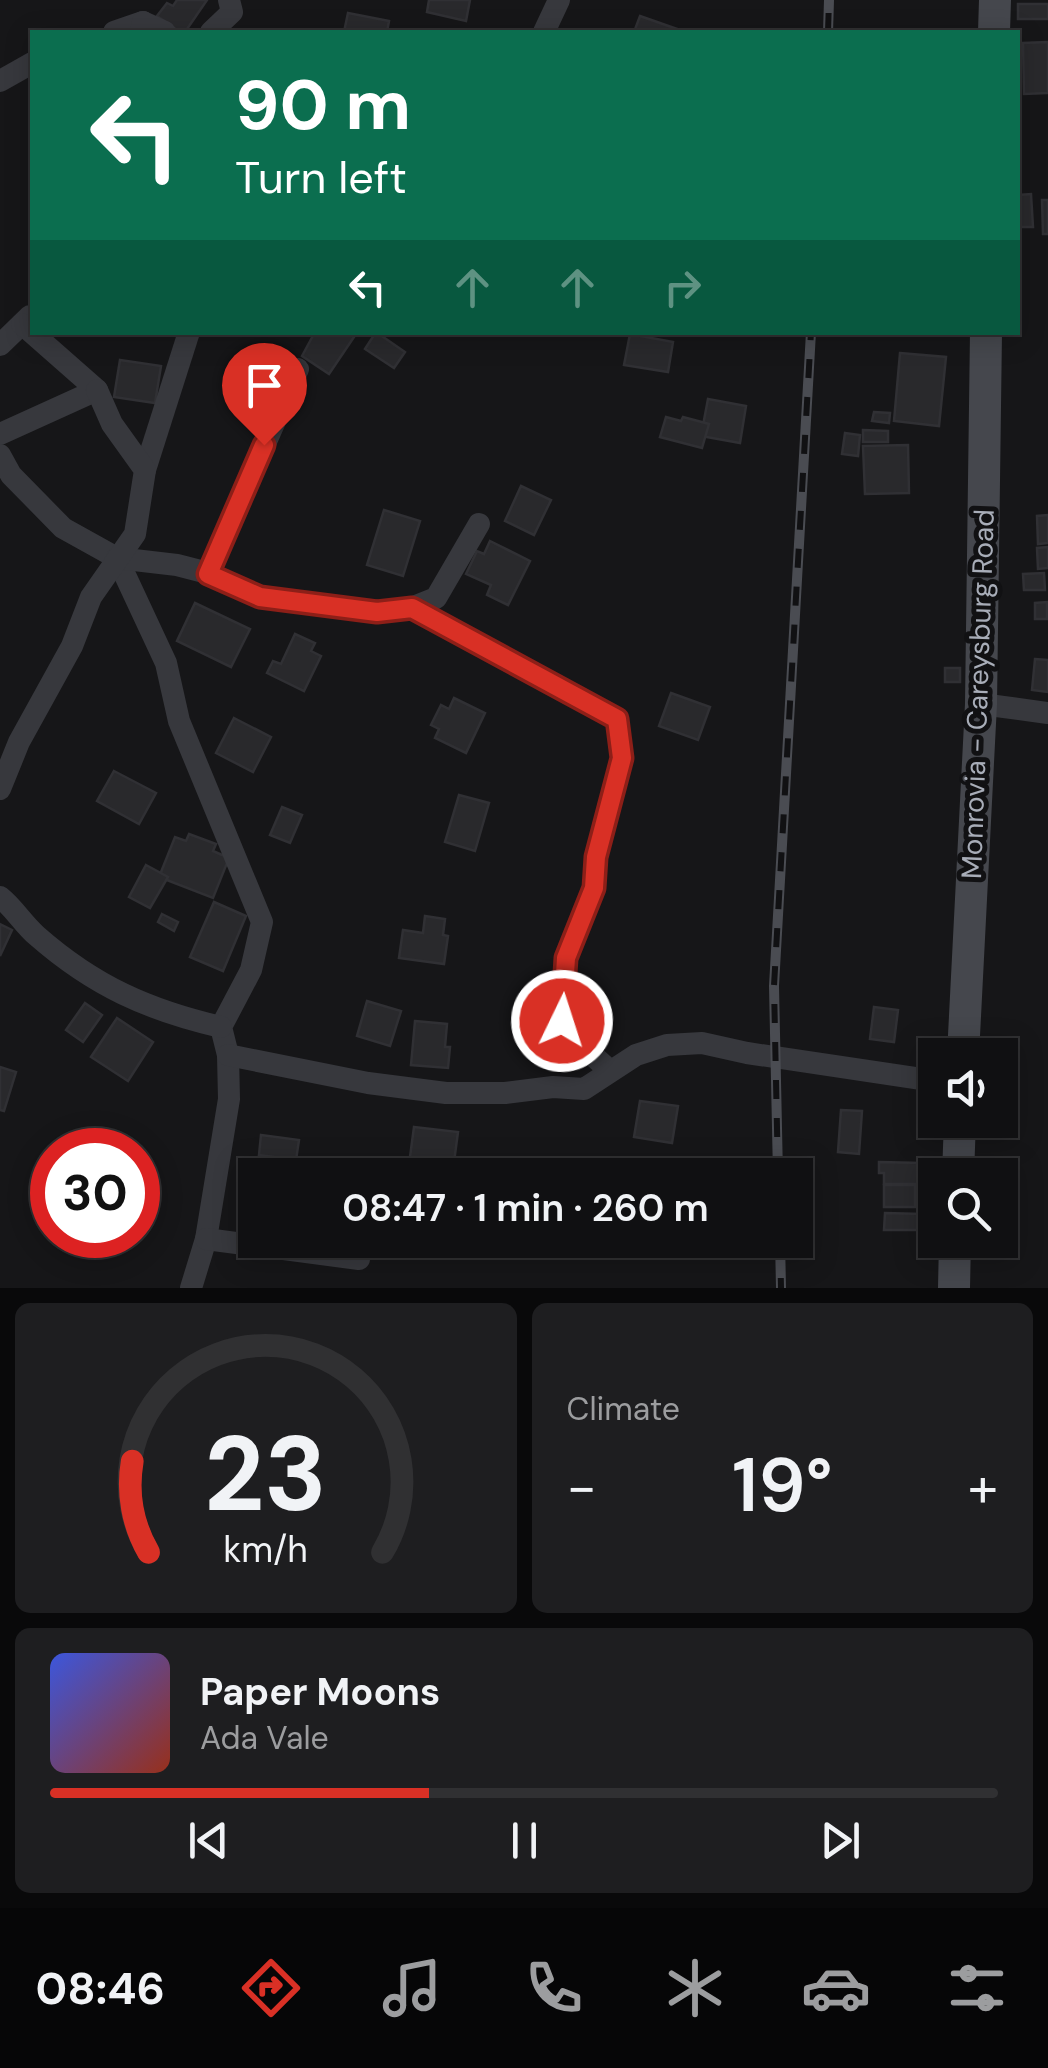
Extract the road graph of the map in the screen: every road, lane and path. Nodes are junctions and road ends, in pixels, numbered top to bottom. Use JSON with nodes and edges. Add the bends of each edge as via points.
{"nodes":[{"id":1,"x":230,"y":0,"type":"edge"},
{"id":2,"x":559,"y":0,"type":"edge"},
{"id":3,"x":995,"y":0,"type":"edge"},
{"id":4,"x":213,"y":30,"type":"edge"},
{"id":5,"x":545,"y":30,"type":"edge"},
{"id":6,"x":994,"y":30,"type":"edge"},
{"id":7,"x":30,"y":63,"type":"edge"},
{"id":8,"x":0,"y":81,"type":"edge"},
{"id":9,"x":27,"y":318,"type":"edge"},
{"id":10,"x":43,"y":335,"type":"edge"},
{"id":11,"x":188,"y":335,"type":"edge"},
{"id":12,"x":986,"y":335,"type":"edge"},
{"id":13,"x":0,"y":345,"type":"edge"},
{"id":14,"x":298,"y":369,"type":"dead end"},
{"id":15,"x":96,"y":390,"type":"junction"},
{"id":16,"x":0,"y":434,"type":"edge"},
{"id":17,"x":0,"y":455,"type":"edge"},
{"id":18,"x":145,"y":470,"type":"junction"},
{"id":19,"x":478,"y":524,"type":"dead end"},
{"id":20,"x":117,"y":558,"type":"junction"},
{"id":21,"x":208,"y":574,"type":"junction"},
{"id":22,"x":412,"y":608,"type":"junction"},
{"id":23,"x":981,"y":704,"type":"junction"},
{"id":24,"x":1048,"y":713,"type":"edge"},
{"id":25,"x":0,"y":789,"type":"edge"},
{"id":26,"x":0,"y":897,"type":"edge"},
{"id":27,"x":222,"y":1028,"type":"junction"},
{"id":28,"x":964,"y":1038,"type":"edge"},
{"id":29,"x":228,"y":1055,"type":"junction"},
{"id":30,"x":610,"y":1072,"type":"junction"},
{"id":31,"x":918,"y":1079,"type":"edge"},
{"id":32,"x":206,"y":1239,"type":"junction"},
{"id":33,"x":955,"y":1258,"type":"edge"},
{"id":34,"x":359,"y":1259,"type":"dead end"},
{"id":35,"x":191,"y":1288,"type":"edge"},
{"id":36,"x":954,"y":1288,"type":"edge"}],
"edges":[{"from":1,"to":4,"type":"street","via":[[232,12]]},
{"from":2,"to":5,"type":"street"},
{"from":3,"to":6,"type":"main road"},
{"from":7,"to":8,"type":"street"},
{"from":9,"to":13,"type":"street"},
{"from":10,"to":15,"type":"street"},
{"from":11,"to":18,"type":"street"},
{"from":12,"to":23,"type":"main road","name":"Monrovia - Careysburg Road"},
{"from":14,"to":21,"type":"street"},
{"from":15,"to":16,"type":"street"},
{"from":15,"to":18,"type":"street"},
{"from":17,"to":20,"type":"street","via":[[11,476],[62,528]]},
{"from":18,"to":20,"type":"street","via":[[135,534]]},
{"from":19,"to":22,"type":"street","via":[[436,598]]},
{"from":20,"to":21,"type":"street"},
{"from":20,"to":25,"type":"street","via":[[91,597]]},
{"from":20,"to":27,"type":"street","via":[[166,663],[179,721],[262,922],[251,970]]},
{"from":21,"to":22,"type":"street","via":[[260,597],[377,612]]},
{"from":22,"to":30,"type":"street","via":[[617,719],[622,758],[594,888],[566,958],[562,1021]]},
{"from":23,"to":24,"type":"street"},
{"from":23,"to":28,"type":"main road","name":"Monrovia - Careysburg Road"},
{"from":26,"to":27,"type":"street","via":[[83,974],[170,1015]]},
{"from":27,"to":29,"type":"street"},
{"from":29,"to":30,"type":"street","via":[[446,1093],[584,1089]]},
{"from":29,"to":32,"type":"street","via":[[228,1099]]},
{"from":30,"to":31,"type":"street","via":[[667,1045],[702,1044]]},
{"from":32,"to":34,"type":"street"},
{"from":32,"to":35,"type":"street"},
{"from":33,"to":36,"type":"main road"}]}
